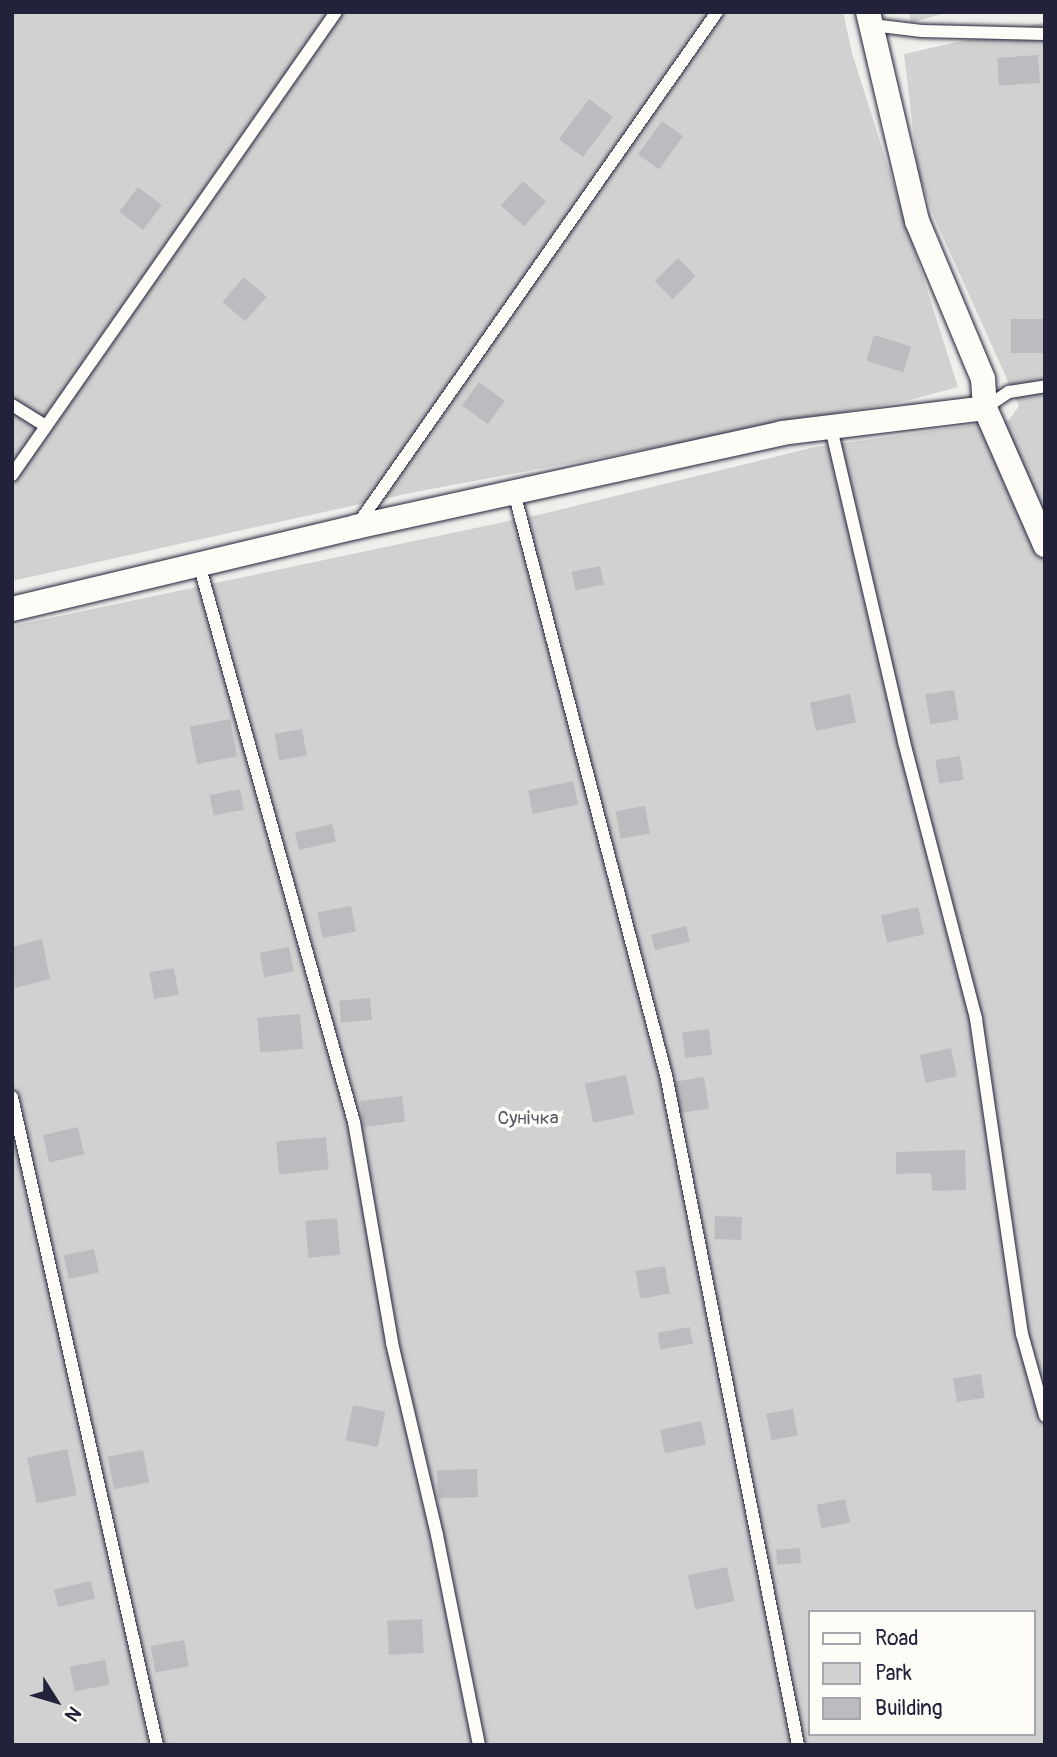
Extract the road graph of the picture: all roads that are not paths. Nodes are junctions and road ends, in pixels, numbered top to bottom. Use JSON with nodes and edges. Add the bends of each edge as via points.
{"nodes":[{"id":1,"x":336,"y":12,"type":"edge"},
{"id":2,"x":718,"y":12,"type":"edge"},
{"id":3,"x":870,"y":19,"type":"edge"},
{"id":4,"x":1045,"y":34,"type":"edge"},
{"id":5,"x":1045,"y":386,"type":"edge"},
{"id":6,"x":12,"y":405,"type":"edge"},
{"id":7,"x":985,"y":408,"type":"junction"},
{"id":8,"x":46,"y":426,"type":"junction"},
{"id":9,"x":831,"y":428,"type":"junction"},
{"id":10,"x":12,"y":474,"type":"edge"},
{"id":11,"x":514,"y":492,"type":"junction"},
{"id":12,"x":356,"y":527,"type":"junction"},
{"id":13,"x":1045,"y":545,"type":"edge"},
{"id":14,"x":199,"y":564,"type":"junction"},
{"id":15,"x":12,"y":609,"type":"edge"},
{"id":16,"x":12,"y":1097,"type":"edge"},
{"id":17,"x":1045,"y":1416,"type":"edge"},
{"id":18,"x":157,"y":1745,"type":"edge"},
{"id":19,"x":478,"y":1745,"type":"edge"},
{"id":20,"x":797,"y":1745,"type":"edge"}],
"edges":[{"from":1,"to":8,"type":"lane"},
{"from":2,"to":12,"type":"lane"},
{"from":3,"to":4,"type":"lane","via":[[922,31]]},
{"from":3,"to":7,"type":"street","via":[[917,221],[983,379]]},
{"from":5,"to":7,"type":"lane","via":[[1009,392]]},
{"from":6,"to":8,"type":"lane"},
{"from":7,"to":9,"type":"street"},
{"from":7,"to":13,"type":"street"},
{"from":8,"to":10,"type":"lane"},
{"from":9,"to":11,"type":"street","via":[[782,433]]},
{"from":9,"to":17,"type":"lane","via":[[904,742],[976,1019],[1022,1334]]},
{"from":11,"to":12,"type":"street"},
{"from":11,"to":20,"type":"lane","via":[[666,1075]]},
{"from":12,"to":14,"type":"street"},
{"from":14,"to":15,"type":"street"},
{"from":14,"to":19,"type":"lane","via":[[354,1122],[392,1343]]},
{"from":16,"to":18,"type":"lane"}]}
